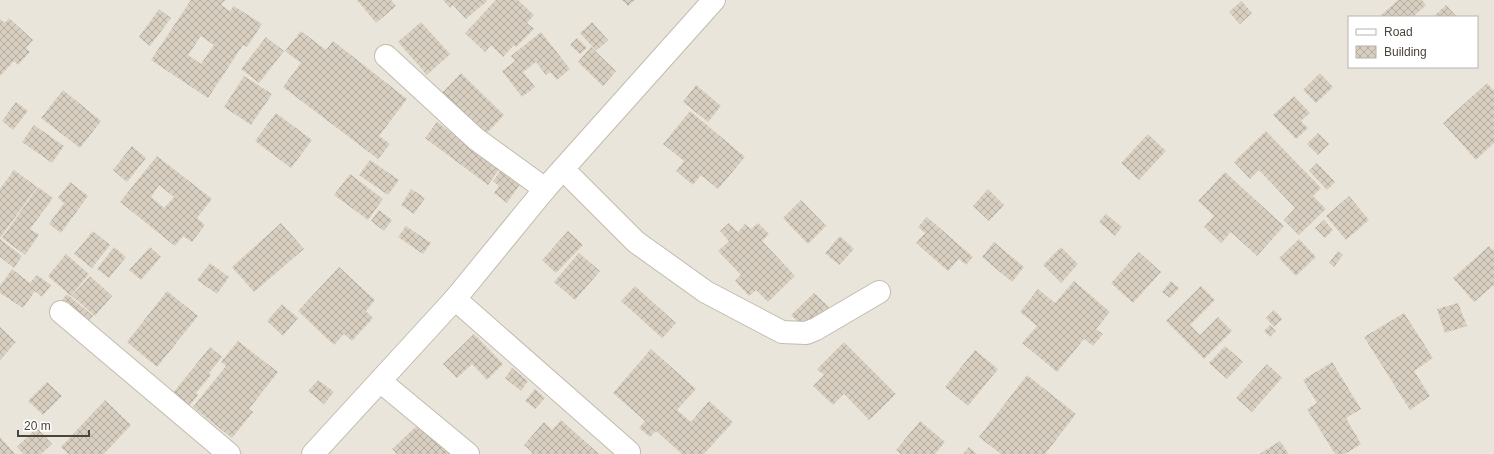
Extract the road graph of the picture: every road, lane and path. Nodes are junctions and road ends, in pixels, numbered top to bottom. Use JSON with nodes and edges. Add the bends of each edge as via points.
{"nodes":[{"id":1,"x":714,"y":0,"type":"edge"},
{"id":2,"x":386,"y":56,"type":"dead end"},
{"id":3,"x":563,"y":169,"type":"junction"},
{"id":4,"x":545,"y":189,"type":"junction"},
{"id":5,"x":879,"y":292,"type":"dead end"},
{"id":6,"x":455,"y":299,"type":"junction"},
{"id":7,"x":61,"y":312,"type":"dead end"},
{"id":8,"x":380,"y":381,"type":"junction"},
{"id":9,"x":629,"y":452,"type":"dead end"},
{"id":10,"x":229,"y":454,"type":"edge"},
{"id":11,"x":313,"y":454,"type":"edge"},
{"id":12,"x":468,"y":454,"type":"edge"}],
"edges":[{"from":1,"to":3,"type":"street"},
{"from":2,"to":4,"type":"street","via":[[476,139]]},
{"from":3,"to":4,"type":"street"},
{"from":3,"to":5,"type":"street","via":[[636,242],[706,292],[782,332],[806,333],[816,330]]},
{"from":4,"to":6,"type":"street"},
{"from":6,"to":8,"type":"street"},
{"from":6,"to":9,"type":"street"},
{"from":7,"to":10,"type":"street"},
{"from":8,"to":11,"type":"street"},
{"from":8,"to":12,"type":"street"}]}
